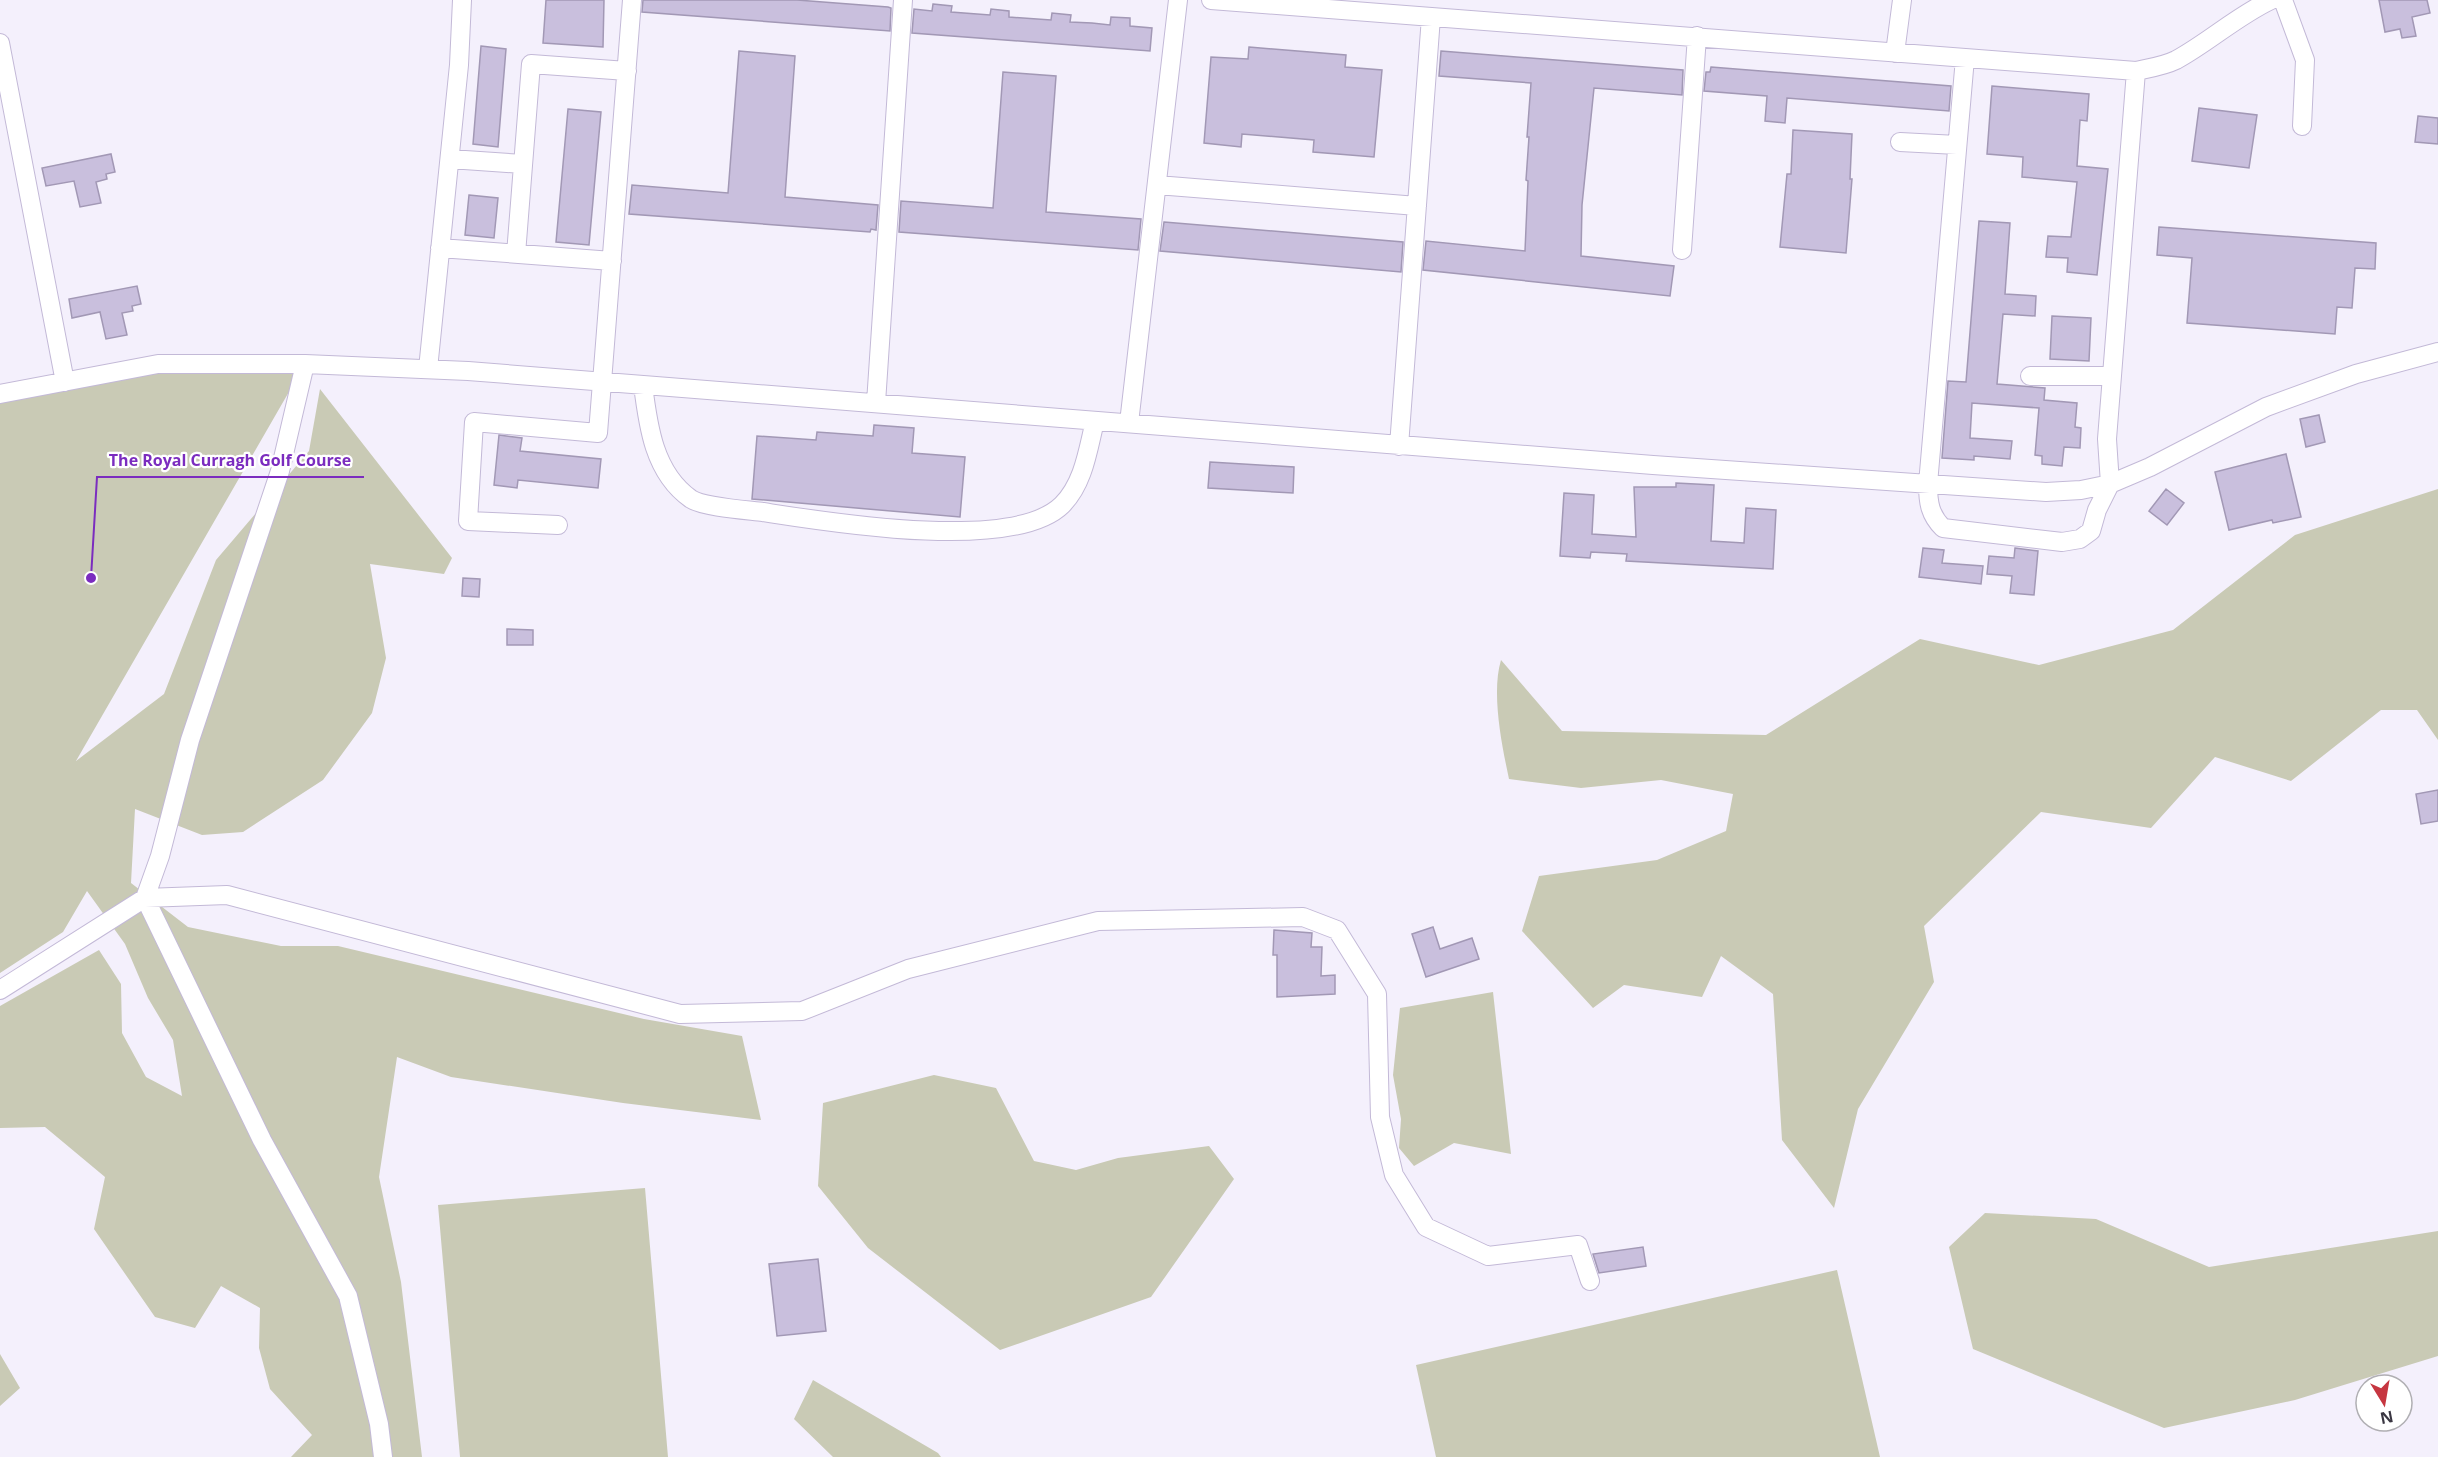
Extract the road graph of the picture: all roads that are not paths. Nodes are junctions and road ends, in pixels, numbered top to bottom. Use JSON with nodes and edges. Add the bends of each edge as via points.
{"nodes":[{"id":1,"x":462,"y":0,"type":"edge"},
{"id":2,"x":632,"y":0,"type":"edge"},
{"id":3,"x":903,"y":0,"type":"edge"},
{"id":4,"x":1178,"y":0,"type":"edge"},
{"id":5,"x":1211,"y":0,"type":"edge"},
{"id":6,"x":1902,"y":0,"type":"edge"},
{"id":7,"x":2271,"y":0,"type":"edge"},
{"id":8,"x":2283,"y":0,"type":"edge"},
{"id":9,"x":1378,"y":6,"type":"edge"},
{"id":10,"x":1431,"y":17,"type":"junction"},
{"id":11,"x":1697,"y":36,"type":"junction"},
{"id":12,"x":0,"y":43,"type":"edge"},
{"id":13,"x":1895,"y":53,"type":"junction"},
{"id":14,"x":1965,"y":58,"type":"junction"},
{"id":15,"x":627,"y":71,"type":"junction"},
{"id":16,"x":2136,"y":71,"type":"junction"},
{"id":17,"x":2302,"y":126,"type":"dead end"},
{"id":18,"x":1900,"y":142,"type":"dead end"},
{"id":19,"x":1957,"y":145,"type":"junction"},
{"id":20,"x":450,"y":159,"type":"junction"},
{"id":21,"x":523,"y":164,"type":"junction"},
{"id":22,"x":1157,"y":185,"type":"junction"},
{"id":23,"x":1417,"y":206,"type":"junction"},
{"id":24,"x":440,"y":248,"type":"junction"},
{"id":25,"x":1682,"y":250,"type":"dead end"},
{"id":26,"x":516,"y":254,"type":"junction"},
{"id":27,"x":612,"y":261,"type":"junction"},
{"id":28,"x":2438,"y":352,"type":"edge"},
{"id":29,"x":305,"y":364,"type":"junction"},
{"id":30,"x":428,"y":369,"type":"junction"},
{"id":31,"x":2030,"y":376,"type":"dead end"},
{"id":32,"x":2111,"y":376,"type":"junction"},
{"id":33,"x":65,"y":382,"type":"junction"},
{"id":34,"x":603,"y":382,"type":"junction"},
{"id":35,"x":644,"y":385,"type":"junction"},
{"id":36,"x":0,"y":394,"type":"edge"},
{"id":37,"x":876,"y":403,"type":"junction"},
{"id":38,"x":1095,"y":421,"type":"junction"},
{"id":39,"x":1129,"y":423,"type":"junction"},
{"id":40,"x":1399,"y":446,"type":"junction"},
{"id":41,"x":1928,"y":484,"type":"junction"},
{"id":42,"x":2110,"y":484,"type":"junction"},
{"id":43,"x":558,"y":525,"type":"dead end"},
{"id":44,"x":145,"y":898,"type":"junction"},
{"id":45,"x":0,"y":990,"type":"edge"},
{"id":46,"x":1590,"y":1281,"type":"dead end"},
{"id":47,"x":383,"y":1457,"type":"edge"}],
"edges":[{"from":1,"to":20,"type":"street"},
{"from":2,"to":15,"type":"street"},
{"from":3,"to":37,"type":"street"},
{"from":4,"to":22,"type":"street"},
{"from":5,"to":9,"type":"street"},
{"from":6,"to":13,"type":"street"},
{"from":7,"to":16,"type":"street","via":[[2176,60]]},
{"from":8,"to":17,"type":"street","via":[[2305,60]]},
{"from":9,"to":10,"type":"street"},
{"from":10,"to":11,"type":"street"},
{"from":10,"to":23,"type":"street"},
{"from":11,"to":13,"type":"street"},
{"from":11,"to":25,"type":"street"},
{"from":12,"to":33,"type":"street"},
{"from":13,"to":14,"type":"street"},
{"from":14,"to":16,"type":"street"},
{"from":14,"to":19,"type":"street"},
{"from":15,"to":21,"type":"street","via":[[531,64]]},
{"from":15,"to":27,"type":"street"},
{"from":16,"to":32,"type":"street"},
{"from":18,"to":19,"type":"street"},
{"from":19,"to":41,"type":"street"},
{"from":20,"to":21,"type":"street"},
{"from":20,"to":24,"type":"street"},
{"from":21,"to":26,"type":"street"},
{"from":22,"to":23,"type":"street"},
{"from":22,"to":39,"type":"street"},
{"from":23,"to":40,"type":"street"},
{"from":24,"to":26,"type":"street"},
{"from":24,"to":30,"type":"street"},
{"from":26,"to":27,"type":"street"},
{"from":27,"to":34,"type":"street"},
{"from":28,"to":42,"type":"street","via":[[2356,374],[2266,407]]},
{"from":29,"to":30,"type":"street"},
{"from":29,"to":33,"type":"street","via":[[158,364]]},
{"from":29,"to":44,"type":"street","via":[[280,471],[190,740]]},
{"from":30,"to":34,"type":"street"},
{"from":31,"to":32,"type":"street"},
{"from":32,"to":42,"type":"street","via":[[2107,439]]},
{"from":33,"to":36,"type":"street"},
{"from":34,"to":35,"type":"street"},
{"from":34,"to":43,"type":"street","via":[[598,433],[474,422],[468,521]]},
{"from":35,"to":37,"type":"street"},
{"from":35,"to":38,"type":"street","via":[[648,426],[658,457],[668,476],[693,500],[842,524],[916,531],[1014,527],[1039,519],[1062,505],[1084,466]]},
{"from":37,"to":38,"type":"street"},
{"from":38,"to":39,"type":"street"},
{"from":39,"to":40,"type":"street"},
{"from":40,"to":41,"type":"street"},
{"from":41,"to":42,"type":"street","via":[[2046,492]]},
{"from":41,"to":42,"type":"street","via":[[1932,518],[1943,528],[2062,542],[2080,539],[2091,531]]},
{"from":44,"to":45,"type":"street"},
{"from":44,"to":46,"type":"street","via":[[227,895],[680,1014],[802,1011],[908,969],[1098,921],[1303,917],[1337,930],[1377,994],[1380,1118],[1394,1175],[1426,1227],[1488,1256],[1578,1245]]},
{"from":44,"to":47,"type":"street","via":[[262,1140],[348,1296],[379,1424]]}]}
